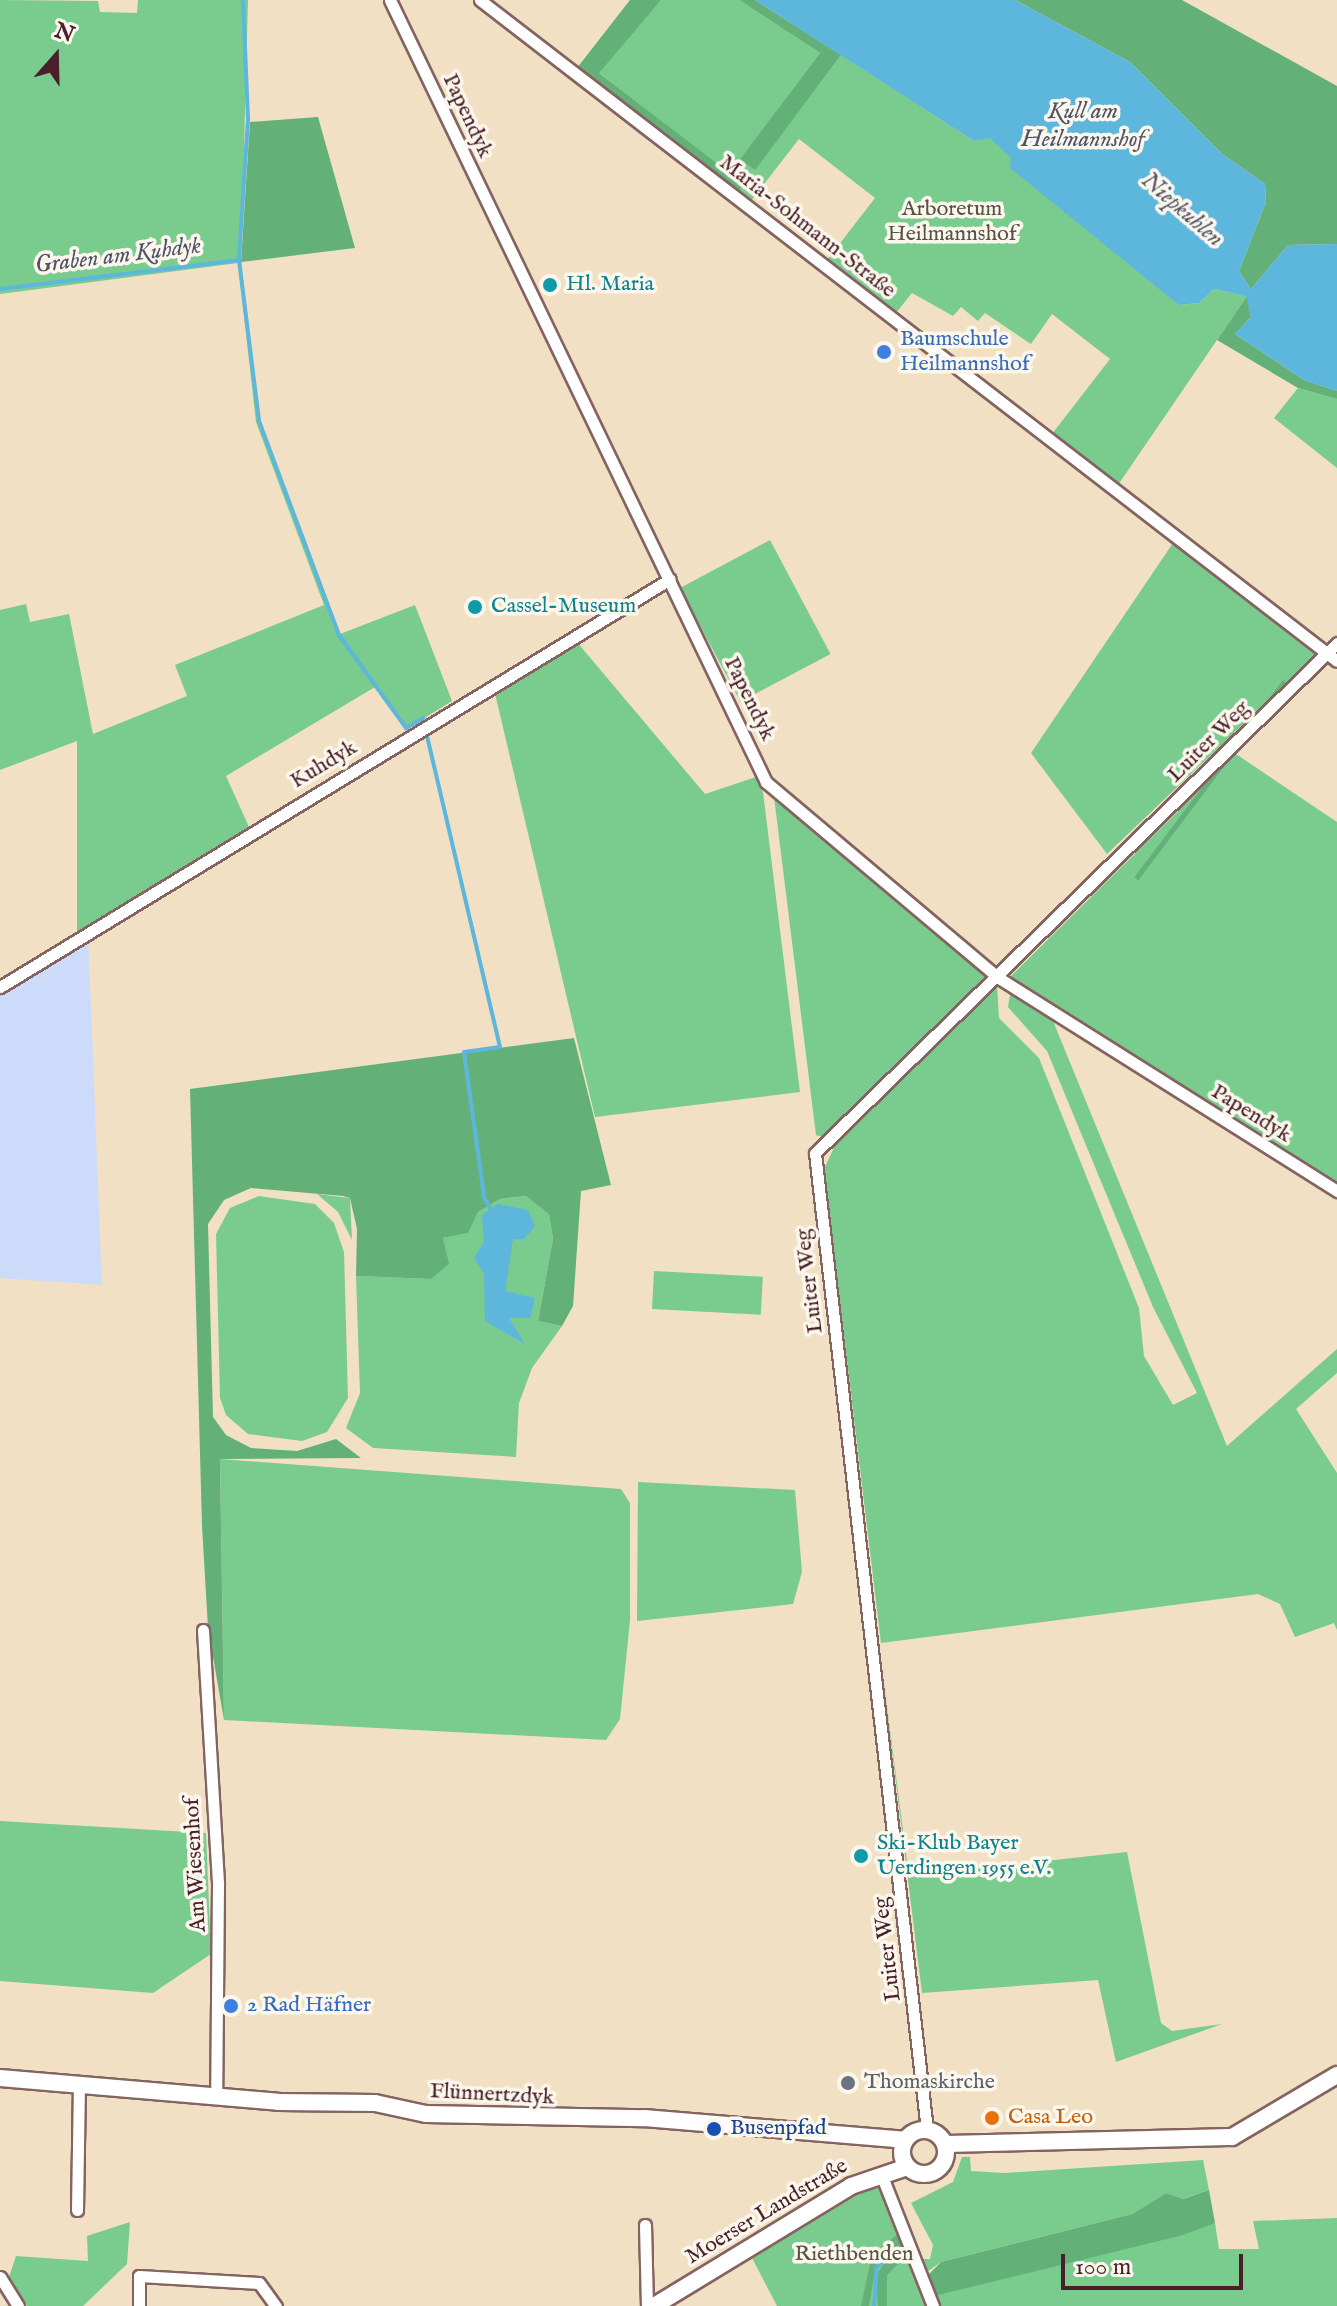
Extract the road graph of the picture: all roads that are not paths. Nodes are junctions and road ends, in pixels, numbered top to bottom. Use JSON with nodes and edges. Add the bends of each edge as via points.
{"nodes":[{"id":1,"x":390,"y":0,"type":"edge"},
{"id":2,"x":480,"y":0,"type":"edge"},
{"id":3,"x":670,"y":579,"type":"junction"},
{"id":4,"x":1337,"y":643,"type":"edge"},
{"id":5,"x":1326,"y":654,"type":"junction"},
{"id":6,"x":1337,"y":661,"type":"edge"},
{"id":7,"x":999,"y":978,"type":"junction"},
{"id":8,"x":0,"y":987,"type":"edge"},
{"id":9,"x":1337,"y":1191,"type":"edge"},
{"id":10,"x":203,"y":1630,"type":"dead end"},
{"id":11,"x":1337,"y":2075,"type":"edge"},
{"id":12,"x":0,"y":2078,"type":"edge"},
{"id":13,"x":79,"y":2083,"type":"junction"},
{"id":14,"x":216,"y":2098,"type":"junction"},
{"id":15,"x":927,"y":2130,"type":"junction"},
{"id":16,"x":904,"y":2140,"type":"junction"},
{"id":17,"x":945,"y":2144,"type":"junction"},
{"id":18,"x":907,"y":2167,"type":"junction"},
{"id":19,"x":881,"y":2174,"type":"junction"},
{"id":20,"x":77,"y":2210,"type":"dead end"},
{"id":21,"x":645,"y":2225,"type":"dead end"},
{"id":22,"x":0,"y":2277,"type":"edge"},
{"id":23,"x":18,"y":2306,"type":"edge"},
{"id":24,"x":139,"y":2306,"type":"edge"},
{"id":25,"x":276,"y":2306,"type":"edge"},
{"id":26,"x":647,"y":2306,"type":"edge"},
{"id":27,"x":654,"y":2306,"type":"edge"},
{"id":28,"x":933,"y":2306,"type":"edge"}],
"edges":[{"from":1,"to":3,"type":"street","name":"Papendyk"},
{"from":2,"to":5,"type":"street","name":"Maria-Sohmann-Straße"},
{"from":3,"to":7,"type":"street","name":"Papendyk","via":[[766,782]]},
{"from":3,"to":8,"type":"street","name":"Kuhdyk"},
{"from":4,"to":5,"type":"street","name":"Luiter Weg"},
{"from":5,"to":6,"type":"street","name":"Maria-Sohmann-Straße"},
{"from":5,"to":7,"type":"street","name":"Luiter Weg"},
{"from":7,"to":9,"type":"street","name":"Papendyk"},
{"from":7,"to":15,"type":"street","name":"Luiter Weg","via":[[815,1153]]},
{"from":10,"to":14,"type":"street","name":"Am Wiesenhof","via":[[218,1885]]},
{"from":11,"to":17,"type":"street","via":[[1232,2137]]},
{"from":12,"to":13,"type":"street","name":"Flünnertzdyk"},
{"from":13,"to":14,"type":"street","name":"Flünnertzdyk"},
{"from":13,"to":20,"type":"street"},
{"from":14,"to":16,"type":"street","name":"Flünnertzdyk","via":[[322,2099],[542,2120],[644,2118]]},
{"from":15,"to":16,"type":"street"},
{"from":15,"to":17,"type":"street"},
{"from":16,"to":18,"type":"street"},
{"from":17,"to":18,"type":"street","via":[[934,2172]]},
{"from":18,"to":19,"type":"street","name":"Moerser Landstraße"},
{"from":19,"to":27,"type":"street","name":"Moerser Landstraße"},
{"from":19,"to":28,"type":"street"},
{"from":21,"to":26,"type":"street"},
{"from":22,"to":23,"type":"street"},
{"from":24,"to":25,"type":"street","via":[[139,2276],[259,2283]]}]}
